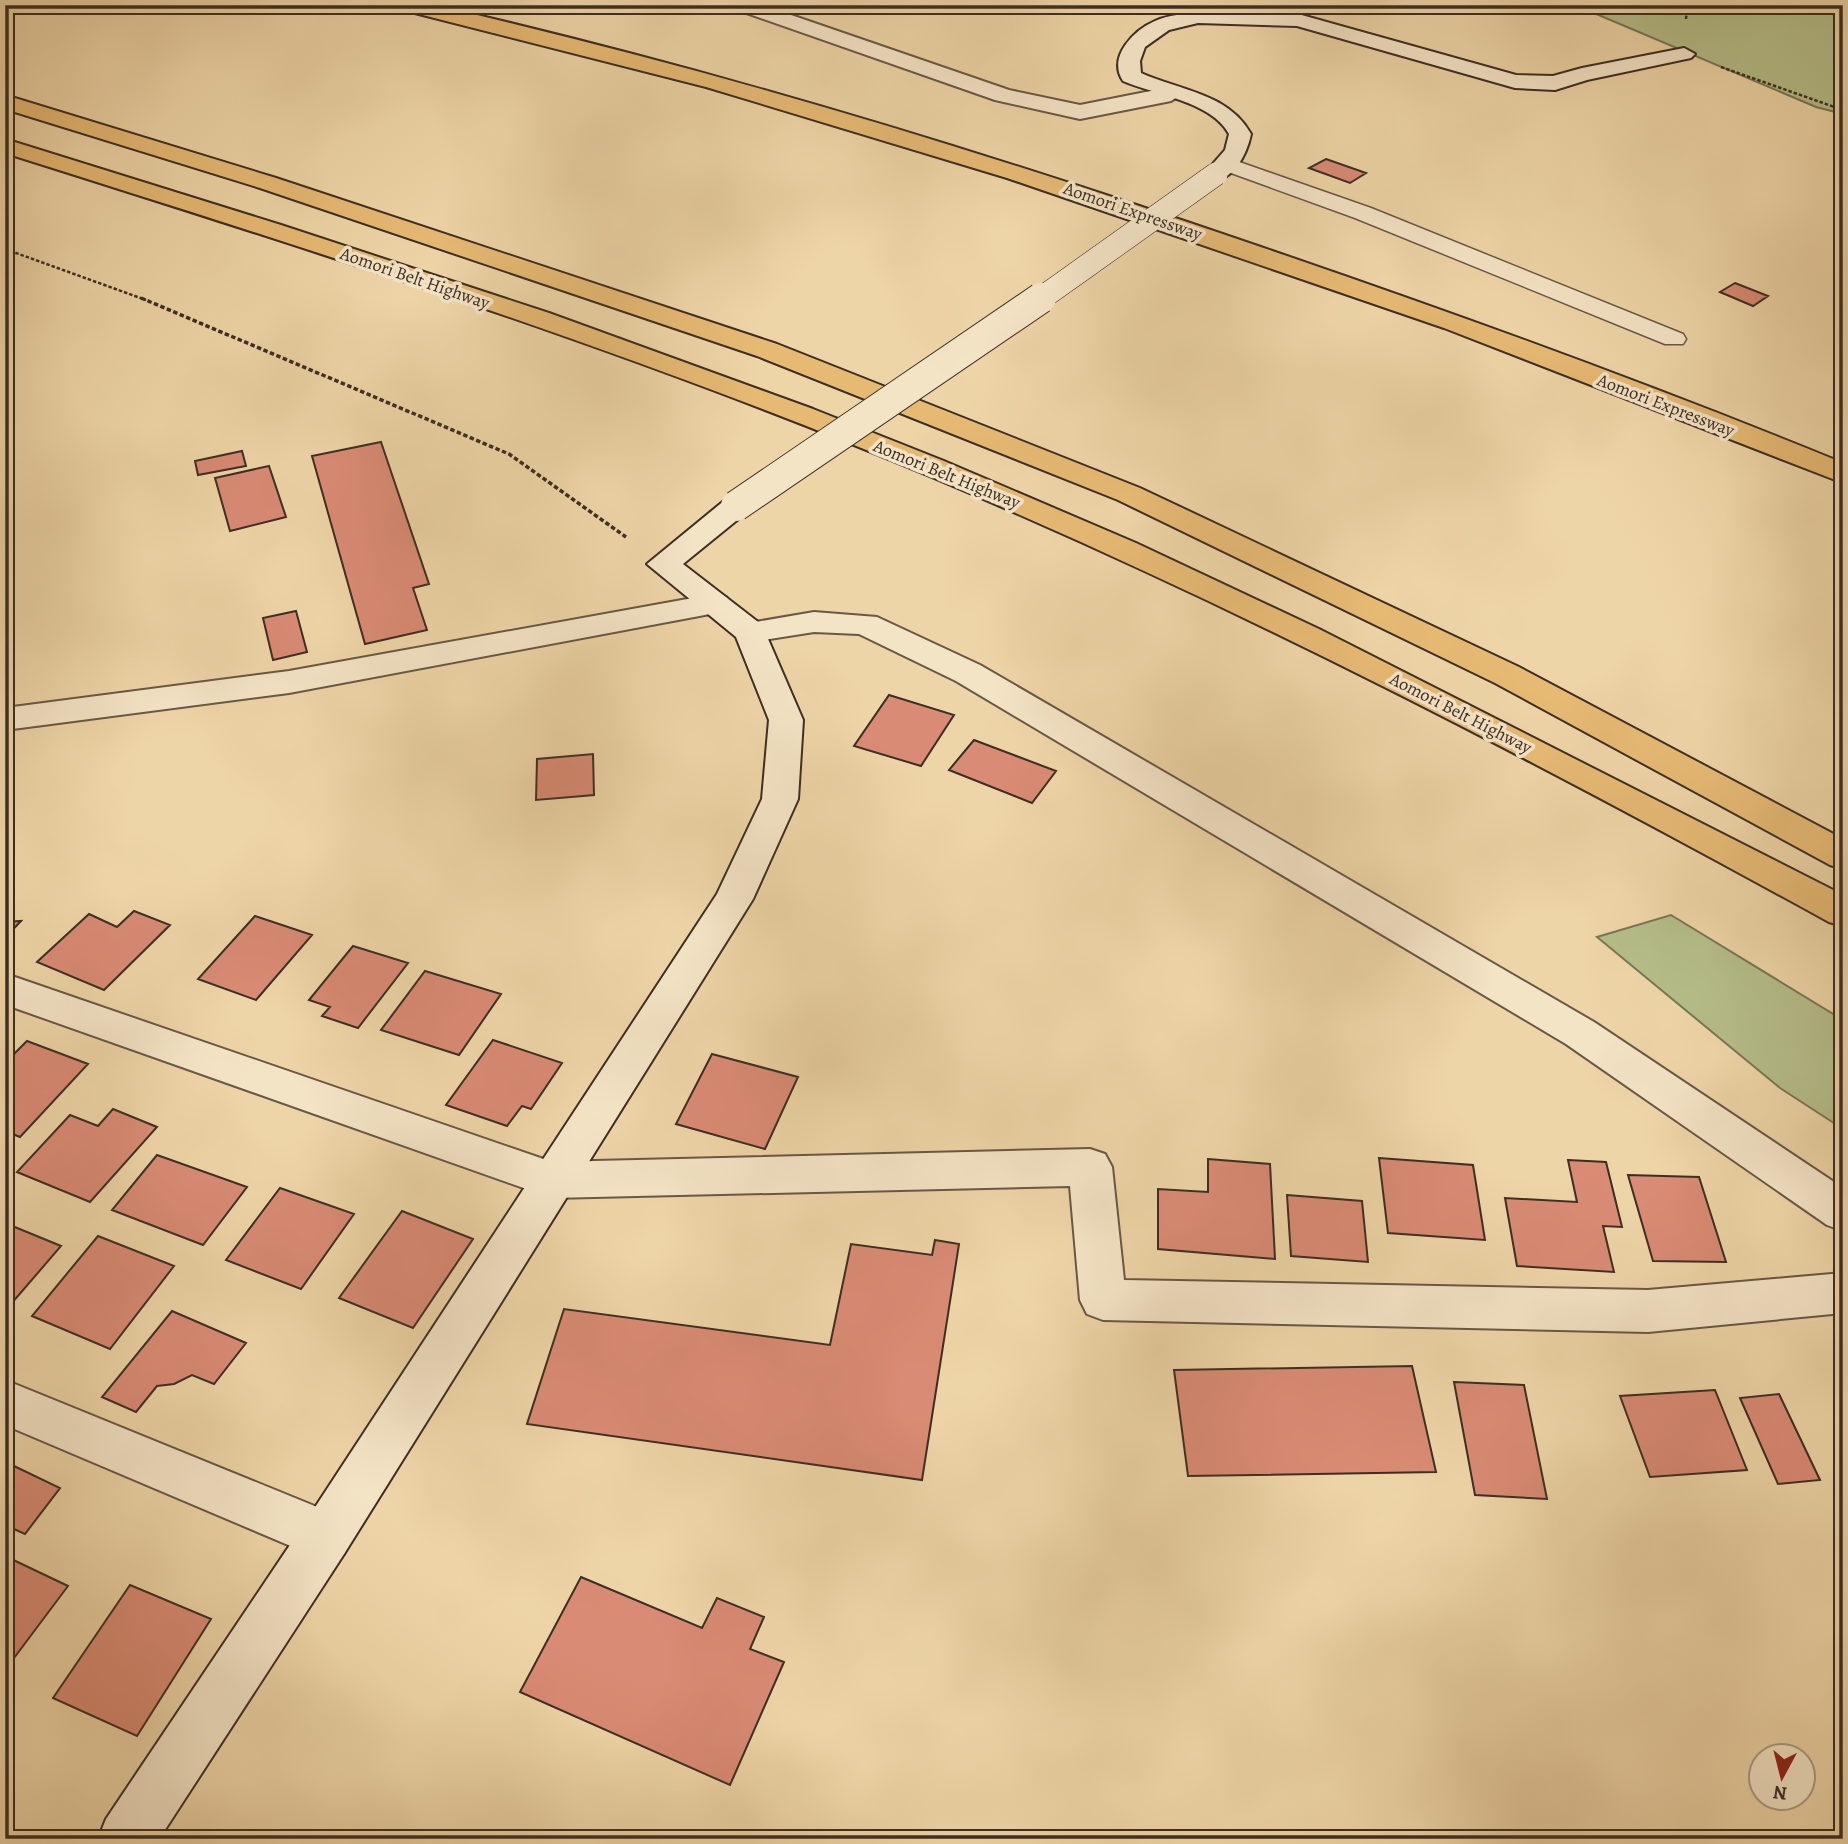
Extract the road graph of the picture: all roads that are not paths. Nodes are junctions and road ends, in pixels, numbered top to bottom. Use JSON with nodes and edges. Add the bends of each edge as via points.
{"nodes":[{"id":1,"x":406,"y":5,"type":"edge"},
{"id":2,"x":742,"y":5,"type":"edge"},
{"id":3,"x":1684,"y":54,"type":"road end"},
{"id":4,"x":1171,"y":94,"type":"junction"},
{"id":5,"x":5,"y":102,"type":"edge"},
{"id":6,"x":5,"y":146,"type":"edge"},
{"id":7,"x":1222,"y":169,"type":"junction"},
{"id":8,"x":1674,"y":339,"type":"dead end"},
{"id":9,"x":1843,"y":474,"type":"edge"},
{"id":10,"x":715,"y":604,"type":"junction"},
{"id":11,"x":750,"y":632,"type":"junction"},
{"id":12,"x":5,"y":719,"type":"edge"},
{"id":13,"x":1843,"y":856,"type":"edge"},
{"id":14,"x":1843,"y":912,"type":"edge"},
{"id":15,"x":5,"y":993,"type":"edge"},
{"id":16,"x":552,"y":1180,"type":"junction"},
{"id":17,"x":1843,"y":1212,"type":"edge"},
{"id":18,"x":1843,"y":1293,"type":"edge"},
{"id":19,"x":5,"y":1402,"type":"edge"},
{"id":20,"x":326,"y":1536,"type":"junction"},
{"id":21,"x":126,"y":1839,"type":"edge"}],
"edges":[{"from":1,"to":9,"type":"highway","name":"Aomori Expressway","via":[[541,35],[786,100],[1024,174],[1400,302]]},
{"from":2,"to":4,"type":"street","via":[[1003,95],[1080,112]]},
{"from":3,"to":4,"type":"street","via":[[1555,83],[1528,82],[1298,20],[1198,17],[1162,25],[1136,44],[1129,61],[1131,76]]},
{"from":4,"to":7,"type":"street","via":[[1220,109],[1234,121],[1240,138],[1236,157]]},
{"from":5,"to":13,"type":"highway","via":[[268,183],[767,349],[1129,494],[1507,675]]},
{"from":6,"to":14,"type":"highway","name":"Aomori Belt Highway","via":[[478,299],[811,419],[1051,517],[1357,660]]},
{"from":7,"to":8,"type":"lane","via":[[1363,213]]},
{"from":7,"to":10,"type":"street","bridge":true,"via":[[736,506],[663,564]]},
{"from":10,"to":11,"type":"street"},
{"from":10,"to":12,"type":"street","via":[[289,682]]},
{"from":11,"to":16,"type":"street","via":[[786,720],[780,799],[734,899]]},
{"from":11,"to":17,"type":"street","via":[[814,622],[865,624],[968,673],[1580,1033]]},
{"from":15,"to":16,"type":"street","via":[[9,990]]},
{"from":16,"to":18,"type":"street","via":[[1090,1167],[1103,1300],[1648,1311]]},
{"from":16,"to":20,"type":"street"},
{"from":19,"to":20,"type":"street"},
{"from":20,"to":21,"type":"street"}]}
